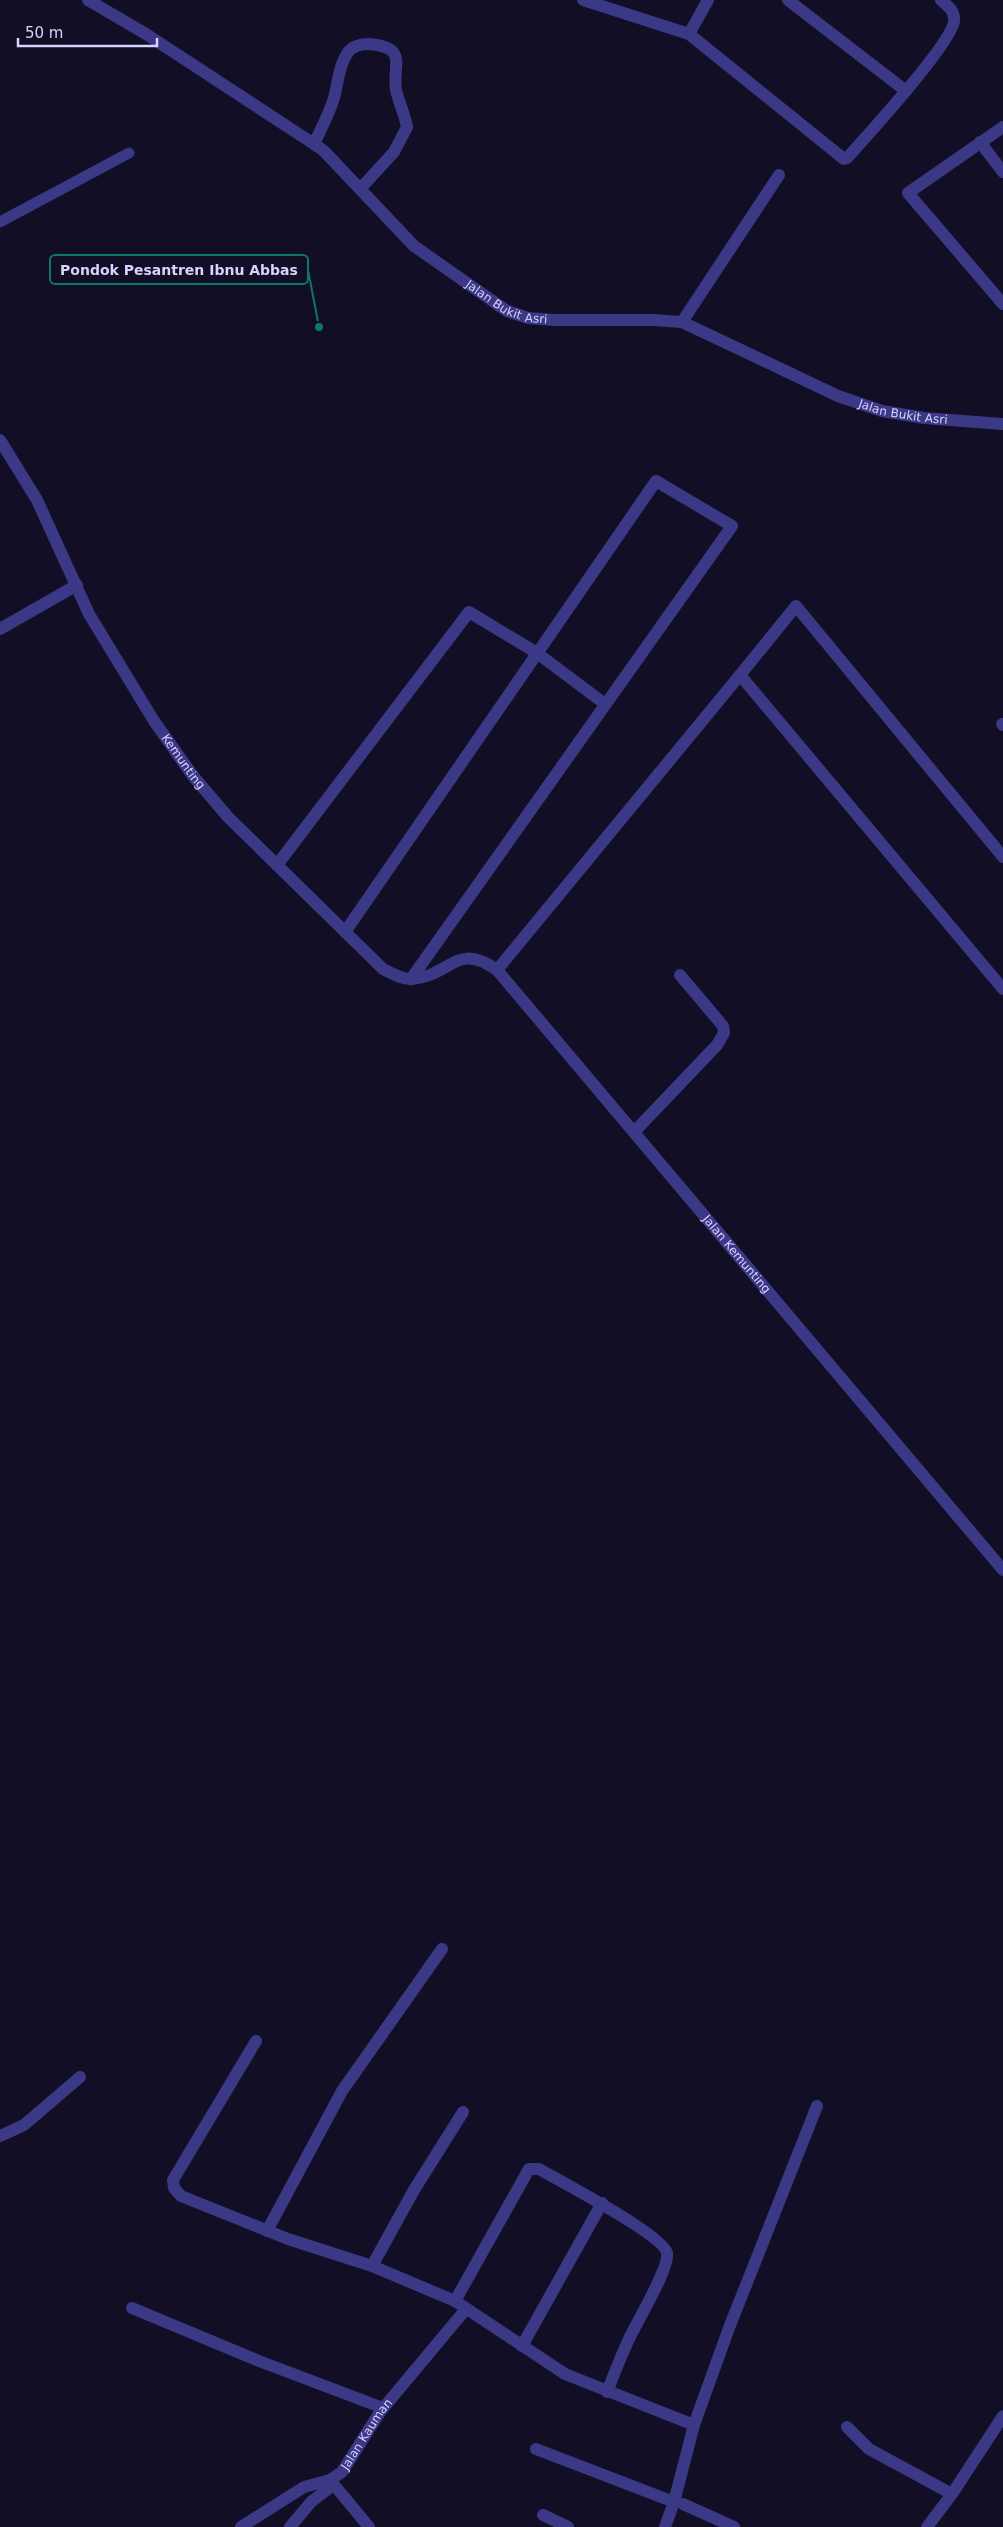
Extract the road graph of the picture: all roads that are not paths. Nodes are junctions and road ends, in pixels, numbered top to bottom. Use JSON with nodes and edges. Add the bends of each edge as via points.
{"nodes":[{"id":1,"x":88,"y":0,"type":"edge"},
{"id":2,"x":583,"y":0,"type":"edge"},
{"id":3,"x":708,"y":0,"type":"edge"},
{"id":4,"x":788,"y":0,"type":"edge"},
{"id":5,"x":941,"y":0,"type":"edge"},
{"id":6,"x":689,"y":34,"type":"junction"},
{"id":7,"x":906,"y":91,"type":"junction"},
{"id":8,"x":1003,"y":127,"type":"edge"},
{"id":9,"x":980,"y":142,"type":"junction"},
{"id":10,"x":314,"y":144,"type":"junction"},
{"id":11,"x":129,"y":153,"type":"dead end"},
{"id":12,"x":1003,"y":172,"type":"edge"},
{"id":13,"x":779,"y":175,"type":"dead end"},
{"id":14,"x":360,"y":189,"type":"junction"},
{"id":15,"x":0,"y":222,"type":"edge"},
{"id":16,"x":1003,"y":304,"type":"edge"},
{"id":17,"x":682,"y":322,"type":"junction"},
{"id":18,"x":1003,"y":424,"type":"edge"},
{"id":19,"x":0,"y":440,"type":"edge"},
{"id":20,"x":78,"y":585,"type":"junction"},
{"id":21,"x":0,"y":629,"type":"edge"},
{"id":22,"x":537,"y":653,"type":"junction"},
{"id":23,"x":740,"y":675,"type":"junction"},
{"id":24,"x":605,"y":704,"type":"junction"},
{"id":25,"x":1003,"y":857,"type":"edge"},
{"id":26,"x":277,"y":865,"type":"junction"},
{"id":27,"x":345,"y":932,"type":"junction"},
{"id":28,"x":497,"y":970,"type":"junction"},
{"id":29,"x":680,"y":975,"type":"dead end"},
{"id":30,"x":410,"y":979,"type":"junction"},
{"id":31,"x":1003,"y":989,"type":"edge"},
{"id":32,"x":634,"y":1132,"type":"junction"},
{"id":33,"x":1003,"y":1570,"type":"edge"},
{"id":34,"x":442,"y":1949,"type":"dead end"},
{"id":35,"x":256,"y":2041,"type":"dead end"},
{"id":36,"x":80,"y":2077,"type":"dead end"},
{"id":37,"x":817,"y":2106,"type":"dead end"},
{"id":38,"x":463,"y":2112,"type":"dead end"},
{"id":39,"x":0,"y":2136,"type":"edge"},
{"id":40,"x":602,"y":2203,"type":"junction"},
{"id":41,"x":267,"y":2231,"type":"junction"},
{"id":42,"x":372,"y":2266,"type":"junction"},
{"id":43,"x":461,"y":2305,"type":"junction"},
{"id":44,"x":132,"y":2308,"type":"dead end"},
{"id":45,"x":522,"y":2346,"type":"junction"},
{"id":46,"x":606,"y":2392,"type":"junction"},
{"id":47,"x":383,"y":2408,"type":"junction"},
{"id":48,"x":1003,"y":2416,"type":"edge"},
{"id":49,"x":694,"y":2425,"type":"junction"},
{"id":50,"x":847,"y":2427,"type":"dead end"},
{"id":51,"x":536,"y":2449,"type":"dead end"},
{"id":52,"x":332,"y":2482,"type":"junction"},
{"id":53,"x":952,"y":2494,"type":"junction"},
{"id":54,"x":679,"y":2503,"type":"junction"},
{"id":55,"x":543,"y":2515,"type":"dead end"},
{"id":56,"x":241,"y":2527,"type":"edge"},
{"id":57,"x":290,"y":2527,"type":"edge"},
{"id":58,"x":369,"y":2527,"type":"edge"},
{"id":59,"x":568,"y":2527,"type":"edge"},
{"id":60,"x":665,"y":2527,"type":"edge"},
{"id":61,"x":734,"y":2527,"type":"edge"},
{"id":62,"x":927,"y":2527,"type":"edge"}],
"edges":[{"from":1,"to":10,"type":"street","name":"Jalan Bukit Asri"},
{"from":2,"to":6,"type":"street"},
{"from":3,"to":6,"type":"street"},
{"from":4,"to":7,"type":"street"},
{"from":5,"to":7,"type":"street","via":[[952,10],[952,30]]},
{"from":6,"to":7,"type":"street","via":[[843,159]]},
{"from":8,"to":9,"type":"street"},
{"from":9,"to":12,"type":"street"},
{"from":9,"to":16,"type":"street","via":[[908,195]]},
{"from":10,"to":14,"type":"street","name":"Jalan Bukit Asri"},
{"from":10,"to":14,"type":"street","via":[[350,50],[368,44],[396,54],[396,86],[407,127],[394,152]]},
{"from":11,"to":15,"type":"lane"},
{"from":13,"to":17,"type":"street"},
{"from":14,"to":17,"type":"street","name":"Jalan Bukit Asri","via":[[414,246],[507,311],[528,318],[555,320]]},
{"from":17,"to":18,"type":"street","name":"Jalan Bukit Asri","via":[[838,396],[882,411]]},
{"from":19,"to":20,"type":"street","name":"Kemunting","via":[[37,500]]},
{"from":20,"to":21,"type":"street"},
{"from":20,"to":26,"type":"street","name":"Kemunting","via":[[89,614],[159,729],[228,817]]},
{"from":22,"to":24,"type":"street"},
{"from":22,"to":24,"type":"street","via":[[656,481],[732,526]]},
{"from":22,"to":26,"type":"street","via":[[469,612]]},
{"from":22,"to":27,"type":"street"},
{"from":23,"to":25,"type":"street","via":[[796,606]]},
{"from":23,"to":28,"type":"street"},
{"from":23,"to":31,"type":"street"},
{"from":24,"to":30,"type":"street"},
{"from":26,"to":27,"type":"street","name":"Kemunting"},
{"from":27,"to":30,"type":"street","name":"Kemunting","via":[[383,969]]},
{"from":28,"to":30,"type":"street","name":"Jalan Kemunting","via":[[477,958],[459,959],[436,972]]},
{"from":28,"to":32,"type":"street","name":"Jalan Kemunting"},
{"from":29,"to":32,"type":"street","via":[[722,1026],[724,1033],[718,1045]]},
{"from":32,"to":33,"type":"street","name":"Jalan Kemunting"},
{"from":34,"to":41,"type":"street","via":[[342,2090]]},
{"from":35,"to":41,"type":"street","via":[[173,2180],[174,2188],[181,2196]]},
{"from":36,"to":39,"type":"street","via":[[24,2125]]},
{"from":37,"to":49,"type":"street"},
{"from":38,"to":42,"type":"street","via":[[414,2190]]},
{"from":40,"to":43,"type":"street","name":"Jalan Kauman","via":[[539,2169],[529,2169]]},
{"from":40,"to":45,"type":"street"},
{"from":40,"to":46,"type":"street","via":[[655,2238],[666,2248],[668,2256]]},
{"from":41,"to":42,"type":"street"},
{"from":42,"to":43,"type":"street"},
{"from":43,"to":45,"type":"street"},
{"from":43,"to":47,"type":"street","name":"Jalan Kauman"},
{"from":44,"to":47,"type":"street"},
{"from":45,"to":46,"type":"street","via":[[565,2374]]},
{"from":46,"to":49,"type":"street"},
{"from":47,"to":52,"type":"street","name":"Jalan Kauman","via":[[342,2472]]},
{"from":48,"to":53,"type":"street"},
{"from":49,"to":54,"type":"street"},
{"from":50,"to":53,"type":"street","via":[[869,2449]]},
{"from":51,"to":54,"type":"street"},
{"from":52,"to":56,"type":"street","name":"Jalan Kauman","via":[[304,2486]]},
{"from":52,"to":57,"type":"street"},
{"from":52,"to":58,"type":"street"},
{"from":53,"to":62,"type":"street"},
{"from":54,"to":60,"type":"street"},
{"from":54,"to":61,"type":"street"},
{"from":55,"to":59,"type":"street"}]}
